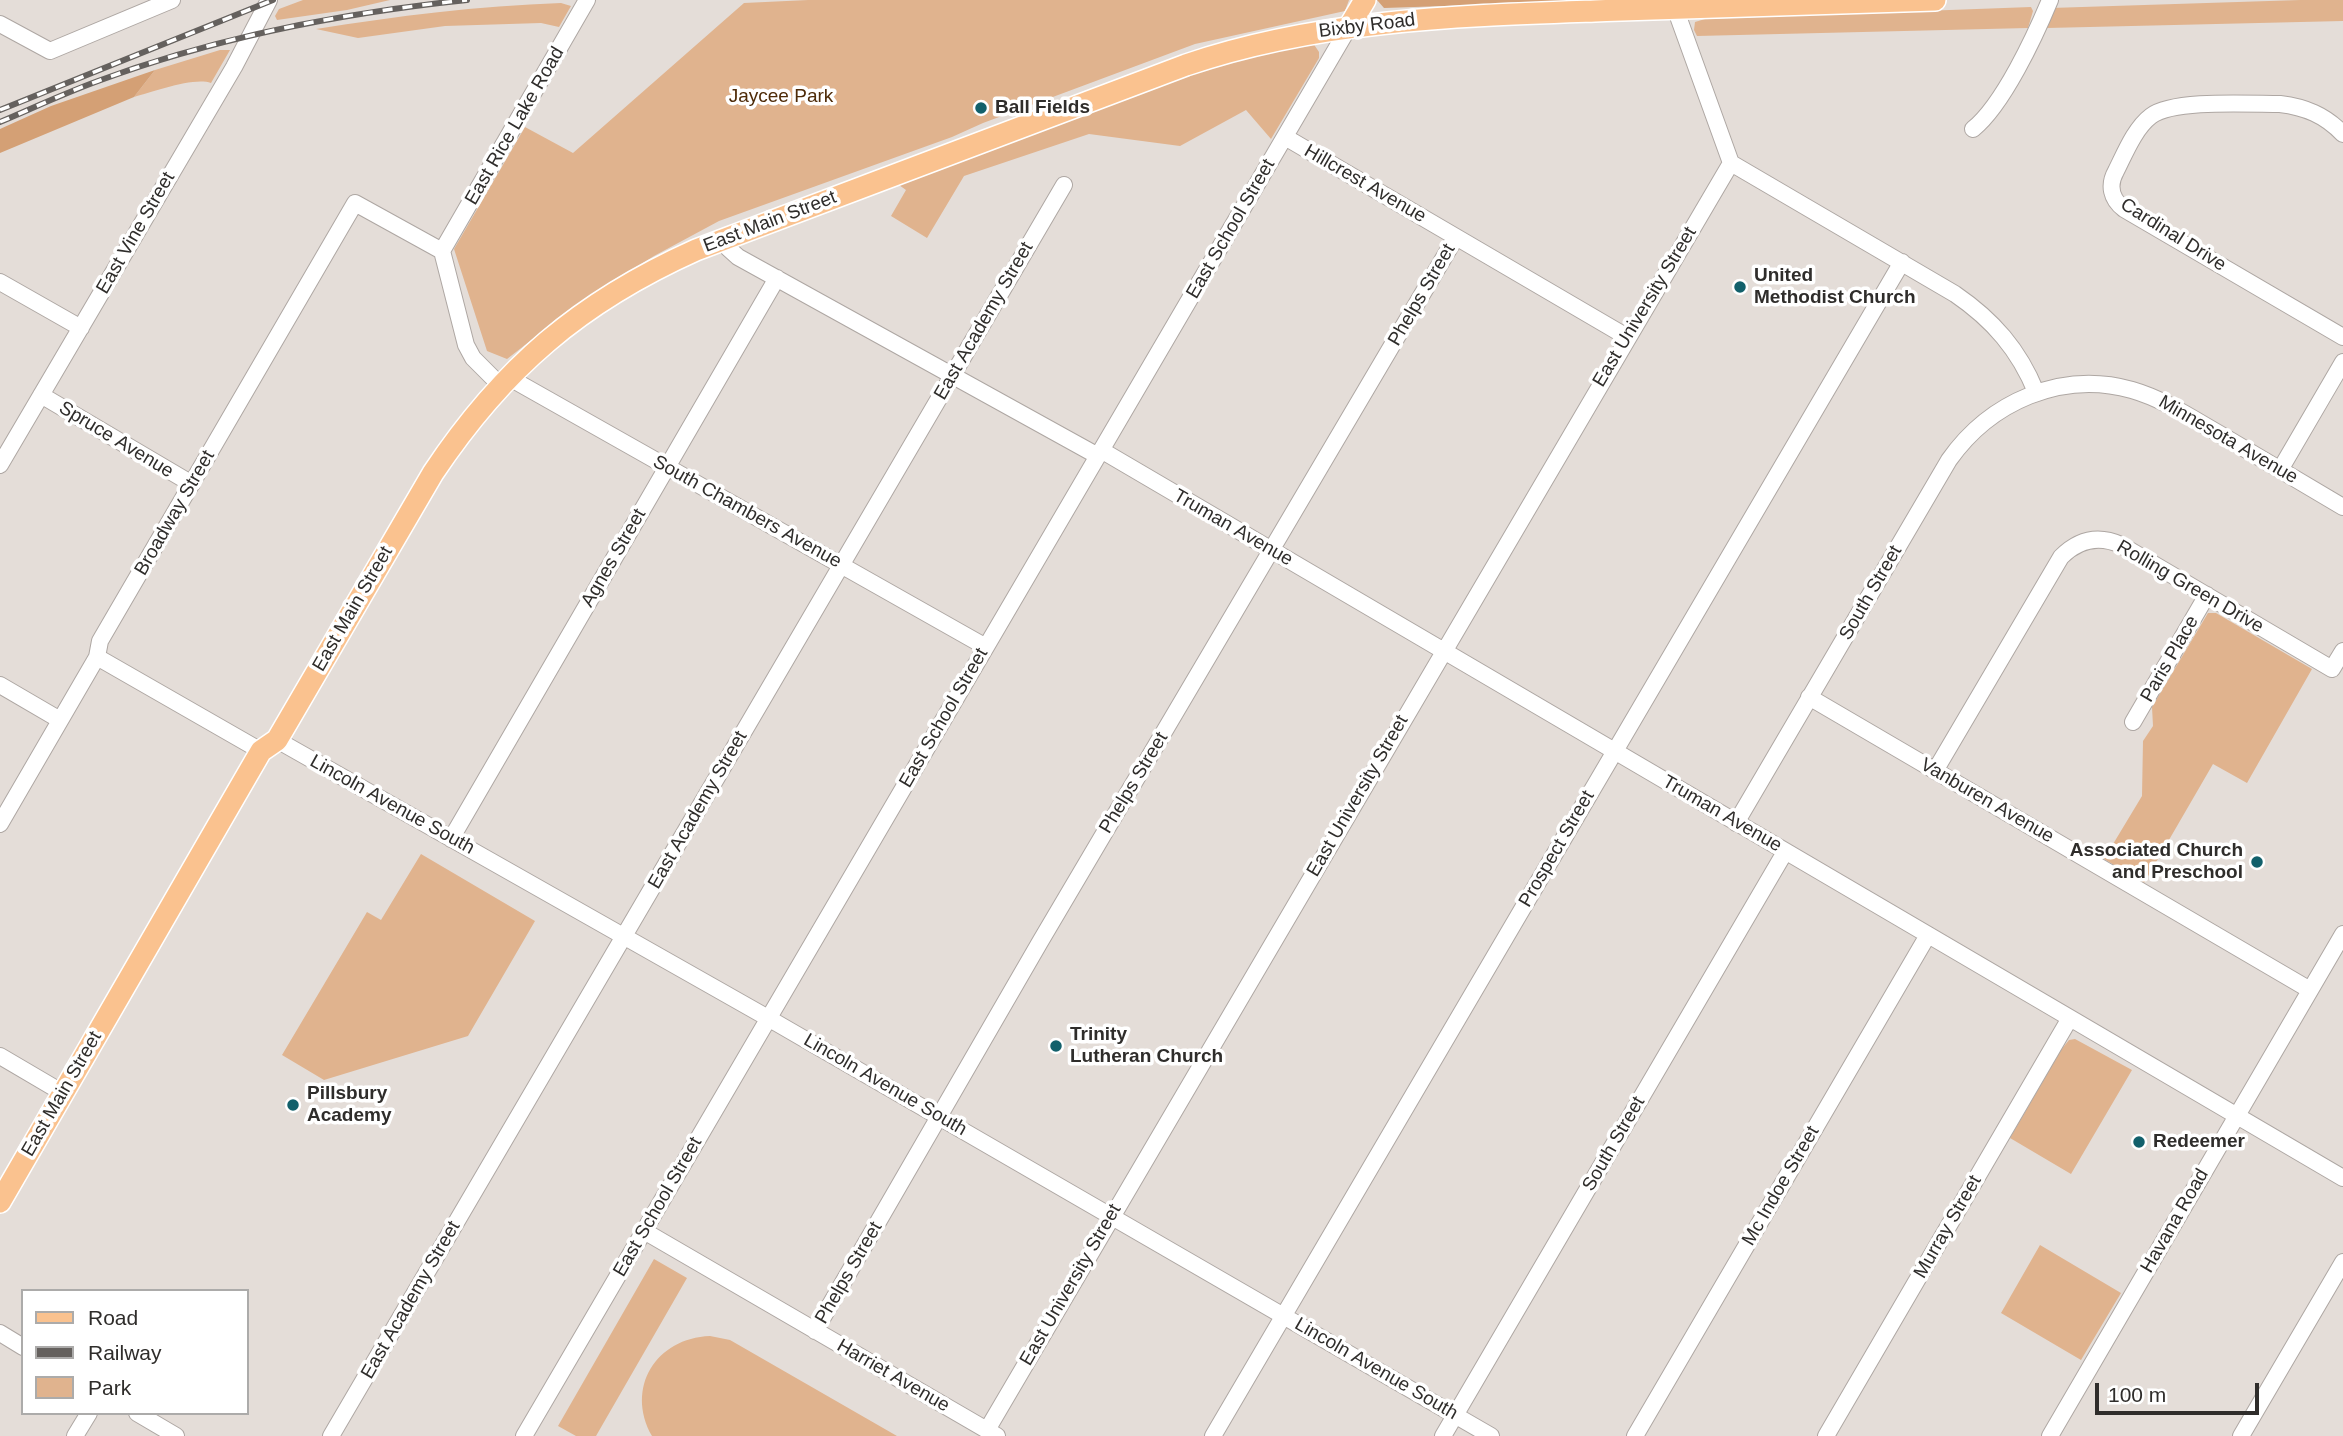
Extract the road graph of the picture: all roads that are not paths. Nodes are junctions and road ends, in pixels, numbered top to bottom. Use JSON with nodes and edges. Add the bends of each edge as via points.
{"nodes":[{"id":1,"x":172,"y":0,"type":"edge"},
{"id":2,"x":270,"y":0,"type":"edge"},
{"id":3,"x":587,"y":0,"type":"edge"},
{"id":4,"x":1365,"y":0,"type":"edge"},
{"id":5,"x":1935,"y":0,"type":"edge"},
{"id":6,"x":2050,"y":0,"type":"edge"},
{"id":7,"x":1675,"y":8,"type":"junction"},
{"id":8,"x":0,"y":24,"type":"edge"},
{"id":9,"x":1349,"y":27,"type":"junction"},
{"id":10,"x":1973,"y":130,"type":"dead end"},
{"id":11,"x":2343,"y":134,"type":"edge"},
{"id":12,"x":1285,"y":137,"type":"junction"},
{"id":13,"x":1731,"y":163,"type":"junction"},
{"id":14,"x":867,"y":185,"type":"joint"},
{"id":15,"x":1064,"y":185,"type":"dead end"},
{"id":16,"x":1456,"y":237,"type":"junction"},
{"id":17,"x":723,"y":239,"type":"junction"},
{"id":18,"x":442,"y":251,"type":"junction"},
{"id":19,"x":1902,"y":262,"type":"junction"},
{"id":20,"x":776,"y":278,"type":"junction"},
{"id":21,"x":0,"y":282,"type":"edge"},
{"id":22,"x":81,"y":328,"type":"junction"},
{"id":23,"x":1627,"y":337,"type":"junction"},
{"id":24,"x":2343,"y":337,"type":"edge"},
{"id":25,"x":2343,"y":362,"type":"edge"},
{"id":26,"x":953,"y":375,"type":"junction"},
{"id":27,"x":504,"y":381,"type":"junction"},
{"id":28,"x":2036,"y":392,"type":"junction"},
{"id":29,"x":41,"y":395,"type":"junction"},
{"id":30,"x":1099,"y":453,"type":"junction"},
{"id":31,"x":0,"y":465,"type":"edge"},
{"id":32,"x":668,"y":467,"type":"junction"},
{"id":33,"x":2280,"y":470,"type":"junction"},
{"id":34,"x":192,"y":484,"type":"junction"},
{"id":35,"x":2343,"y":507,"type":"edge"},
{"id":36,"x":1272,"y":551,"type":"junction"},
{"id":37,"x":841,"y":565,"type":"junction"},
{"id":38,"x":2207,"y":596,"type":"junction"},
{"id":39,"x":986,"y":647,"type":"junction"},
{"id":40,"x":1443,"y":651,"type":"junction"},
{"id":41,"x":2343,"y":651,"type":"edge"},
{"id":42,"x":97,"y":657,"type":"junction"},
{"id":43,"x":0,"y":685,"type":"edge"},
{"id":44,"x":1810,"y":697,"type":"junction"},
{"id":45,"x":60,"y":720,"type":"junction"},
{"id":46,"x":2133,"y":722,"type":"dead end"},
{"id":47,"x":269,"y":746,"type":"junction"},
{"id":48,"x":1614,"y":751,"type":"junction"},
{"id":49,"x":1935,"y":771,"type":"junction"},
{"id":50,"x":1736,"y":823,"type":"junction"},
{"id":51,"x":0,"y":824,"type":"edge"},
{"id":52,"x":451,"y":839,"type":"junction"},
{"id":53,"x":1785,"y":852,"type":"junction"},
{"id":54,"x":2343,"y":934,"type":"edge"},
{"id":55,"x":1928,"y":935,"type":"junction"},
{"id":56,"x":624,"y":936,"type":"junction"},
{"id":57,"x":2310,"y":990,"type":"junction"},
{"id":58,"x":768,"y":1018,"type":"junction"},
{"id":59,"x":2070,"y":1018,"type":"junction"},
{"id":60,"x":0,"y":1056,"type":"edge"},
{"id":61,"x":63,"y":1093,"type":"junction"},
{"id":62,"x":2236,"y":1116,"type":"junction"},
{"id":63,"x":941,"y":1117,"type":"junction"},
{"id":64,"x":2343,"y":1178,"type":"edge"},
{"id":65,"x":0,"y":1202,"type":"edge"},
{"id":66,"x":1112,"y":1216,"type":"junction"},
{"id":67,"x":644,"y":1231,"type":"junction"},
{"id":68,"x":2343,"y":1262,"type":"edge"},
{"id":69,"x":1283,"y":1315,"type":"junction"},
{"id":70,"x":815,"y":1331,"type":"junction"},
{"id":71,"x":0,"y":1333,"type":"edge"},
{"id":72,"x":21,"y":1346,"type":"edge"},
{"id":73,"x":88,"y":1415,"type":"edge"},
{"id":74,"x":140,"y":1415,"type":"edge"},
{"id":75,"x":1455,"y":1415,"type":"junction"},
{"id":76,"x":992,"y":1433,"type":"edge"},
{"id":77,"x":75,"y":1436,"type":"edge"},
{"id":78,"x":176,"y":1436,"type":"edge"},
{"id":79,"x":331,"y":1436,"type":"edge"},
{"id":80,"x":524,"y":1436,"type":"edge"},
{"id":81,"x":1213,"y":1436,"type":"edge"},
{"id":82,"x":1443,"y":1436,"type":"edge"},
{"id":83,"x":1491,"y":1436,"type":"edge"},
{"id":84,"x":1635,"y":1436,"type":"edge"},
{"id":85,"x":1826,"y":1436,"type":"edge"},
{"id":86,"x":2050,"y":1436,"type":"edge"},
{"id":87,"x":2241,"y":1436,"type":"edge"}],
"edges":[{"from":1,"to":8,"type":"street","via":[[50,51]]},
{"from":2,"to":22,"type":"street","name":"East Vine Street"},
{"from":3,"to":18,"type":"street","name":"East Rice Lake Road"},
{"from":4,"to":9,"type":"main road","name":"East School Street"},
{"from":5,"to":7,"type":"main road","name":"Bixby Road"},
{"from":6,"to":10,"type":"street","via":[[1990,112]]},
{"from":7,"to":9,"type":"main road","name":"Bixby Road","via":[[1446,16]]},
{"from":7,"to":13,"type":"street"},
{"from":9,"to":12,"type":"street","name":"East School Street"},
{"from":9,"to":14,"type":"main road","name":"Bixby Road","via":[[1207,57]]},
{"from":11,"to":24,"type":"street","name":"Cardinal Drive","via":[[2323,117],[2295,106],[2169,107],[2141,126],[2115,173],[2111,190],[2124,209]]},
{"from":12,"to":16,"type":"street","name":"Hillcrest Avenue"},
{"from":12,"to":30,"type":"street","name":"East School Street"},
{"from":13,"to":19,"type":"street"},
{"from":13,"to":23,"type":"street","name":"East University Street"},
{"from":14,"to":17,"type":"main road","name":"East Main Street"},
{"from":15,"to":26,"type":"street","name":"East Academy Street"},
{"from":16,"to":23,"type":"street","name":"Hillcrest Avenue"},
{"from":16,"to":36,"type":"street","name":"Phelps Street"},
{"from":17,"to":20,"type":"street","name":"Truman Avenue","via":[[738,257]]},
{"from":17,"to":27,"type":"main road","name":"East Main Street","via":[[610,293],[549,338]]},
{"from":18,"to":27,"type":"street","name":"South Chambers Avenue","via":[[472,358]]},
{"from":18,"to":34,"type":"street","name":"Broadway Street","via":[[355,203]]},
{"from":19,"to":28,"type":"street","via":[[1994,324],[2021,359]]},
{"from":19,"to":48,"type":"street","name":"Prospect Street"},
{"from":20,"to":26,"type":"street","name":"Truman Avenue"},
{"from":20,"to":32,"type":"street","name":"Agnes Street"},
{"from":21,"to":22,"type":"street"},
{"from":22,"to":29,"type":"street","name":"East Vine Street"},
{"from":23,"to":40,"type":"street","name":"East University Street"},
{"from":25,"to":33,"type":"street"},
{"from":26,"to":30,"type":"street","name":"Truman Avenue"},
{"from":26,"to":37,"type":"street","name":"East Academy Street"},
{"from":27,"to":32,"type":"street","name":"South Chambers Avenue"},
{"from":27,"to":47,"type":"main road","name":"East Main Street","via":[[433,473]]},
{"from":28,"to":33,"type":"street","name":"Minnesota Avenue","via":[[2086,384],[2131,389],[2172,406]]},
{"from":28,"to":44,"type":"street","name":"South Street","via":[[1991,415],[1959,446]]},
{"from":29,"to":31,"type":"street","name":"East Vine Street"},
{"from":29,"to":34,"type":"street","name":"Spruce Avenue"},
{"from":30,"to":36,"type":"street","name":"Truman Avenue"},
{"from":30,"to":39,"type":"street","name":"East School Street"},
{"from":32,"to":37,"type":"street","name":"South Chambers Avenue"},
{"from":32,"to":52,"type":"street","name":"Agnes Street"},
{"from":33,"to":35,"type":"street","name":"Minnesota Avenue"},
{"from":34,"to":42,"type":"street","name":"Broadway Street","via":[[100,641]]},
{"from":36,"to":40,"type":"street","name":"Truman Avenue"},
{"from":36,"to":63,"type":"street","name":"Phelps Street"},
{"from":37,"to":39,"type":"street","name":"South Chambers Avenue"},
{"from":37,"to":56,"type":"street","name":"East Academy Street"},
{"from":38,"to":41,"type":"street","name":"Rolling Green Drive","via":[[2332,669]]},
{"from":38,"to":46,"type":"street","name":"Paris Place"},
{"from":38,"to":49,"type":"street","name":"Rolling Green Drive","via":[[2112,541],[2090,540],[2069,549]]},
{"from":39,"to":58,"type":"street","name":"East School Street"},
{"from":40,"to":48,"type":"street","name":"Truman Avenue"},
{"from":40,"to":66,"type":"street","name":"East University Street"},
{"from":42,"to":45,"type":"street","name":"Broadway Street"},
{"from":42,"to":47,"type":"street","name":"Lincoln Avenue South"},
{"from":43,"to":45,"type":"street"},
{"from":44,"to":49,"type":"street","name":"Vanburen Avenue"},
{"from":44,"to":50,"type":"street","name":"South Street"},
{"from":45,"to":51,"type":"street","name":"Broadway Street"},
{"from":47,"to":52,"type":"street","name":"Lincoln Avenue South"},
{"from":47,"to":61,"type":"main road","name":"East Main Street"},
{"from":48,"to":50,"type":"street","name":"Truman Avenue"},
{"from":48,"to":69,"type":"street","name":"Prospect Street"},
{"from":49,"to":57,"type":"street","name":"Vanburen Avenue"},
{"from":50,"to":53,"type":"street","name":"Truman Avenue"},
{"from":52,"to":56,"type":"street","name":"Lincoln Avenue South"},
{"from":53,"to":55,"type":"street","name":"Truman Avenue"},
{"from":53,"to":75,"type":"street","name":"South Street"},
{"from":54,"to":57,"type":"street","name":"Havana Road"},
{"from":55,"to":59,"type":"street","name":"Truman Avenue"},
{"from":55,"to":84,"type":"street","name":"Mc Indoe Street"},
{"from":56,"to":58,"type":"street","name":"Lincoln Avenue South"},
{"from":56,"to":79,"type":"street","name":"East Academy Street"},
{"from":57,"to":62,"type":"street","name":"Havana Road"},
{"from":58,"to":63,"type":"street","name":"Lincoln Avenue South"},
{"from":58,"to":67,"type":"street","name":"East School Street"},
{"from":59,"to":62,"type":"street","name":"Truman Avenue"},
{"from":59,"to":85,"type":"street","name":"Murray Street"},
{"from":60,"to":61,"type":"street"},
{"from":61,"to":65,"type":"main road","name":"East Main Street"},
{"from":62,"to":64,"type":"street","name":"Truman Avenue"},
{"from":62,"to":86,"type":"street","name":"Havana Road"},
{"from":63,"to":66,"type":"street","name":"Lincoln Avenue South"},
{"from":63,"to":70,"type":"street","name":"Phelps Street"},
{"from":66,"to":69,"type":"street","name":"Lincoln Avenue South"},
{"from":66,"to":76,"type":"street","name":"East University Street"},
{"from":67,"to":70,"type":"street","name":"Harriet Avenue"},
{"from":67,"to":80,"type":"street","name":"East School Street"},
{"from":68,"to":87,"type":"street"},
{"from":69,"to":75,"type":"street","name":"Lincoln Avenue South"},
{"from":69,"to":81,"type":"street","name":"Prospect Street"},
{"from":70,"to":76,"type":"street","name":"Harriet Avenue"},
{"from":71,"to":72,"type":"street"},
{"from":73,"to":77,"type":"street"},
{"from":74,"to":78,"type":"street"},
{"from":75,"to":82,"type":"street","name":"South Street"},
{"from":75,"to":83,"type":"street","name":"Lincoln Avenue South"}]}
